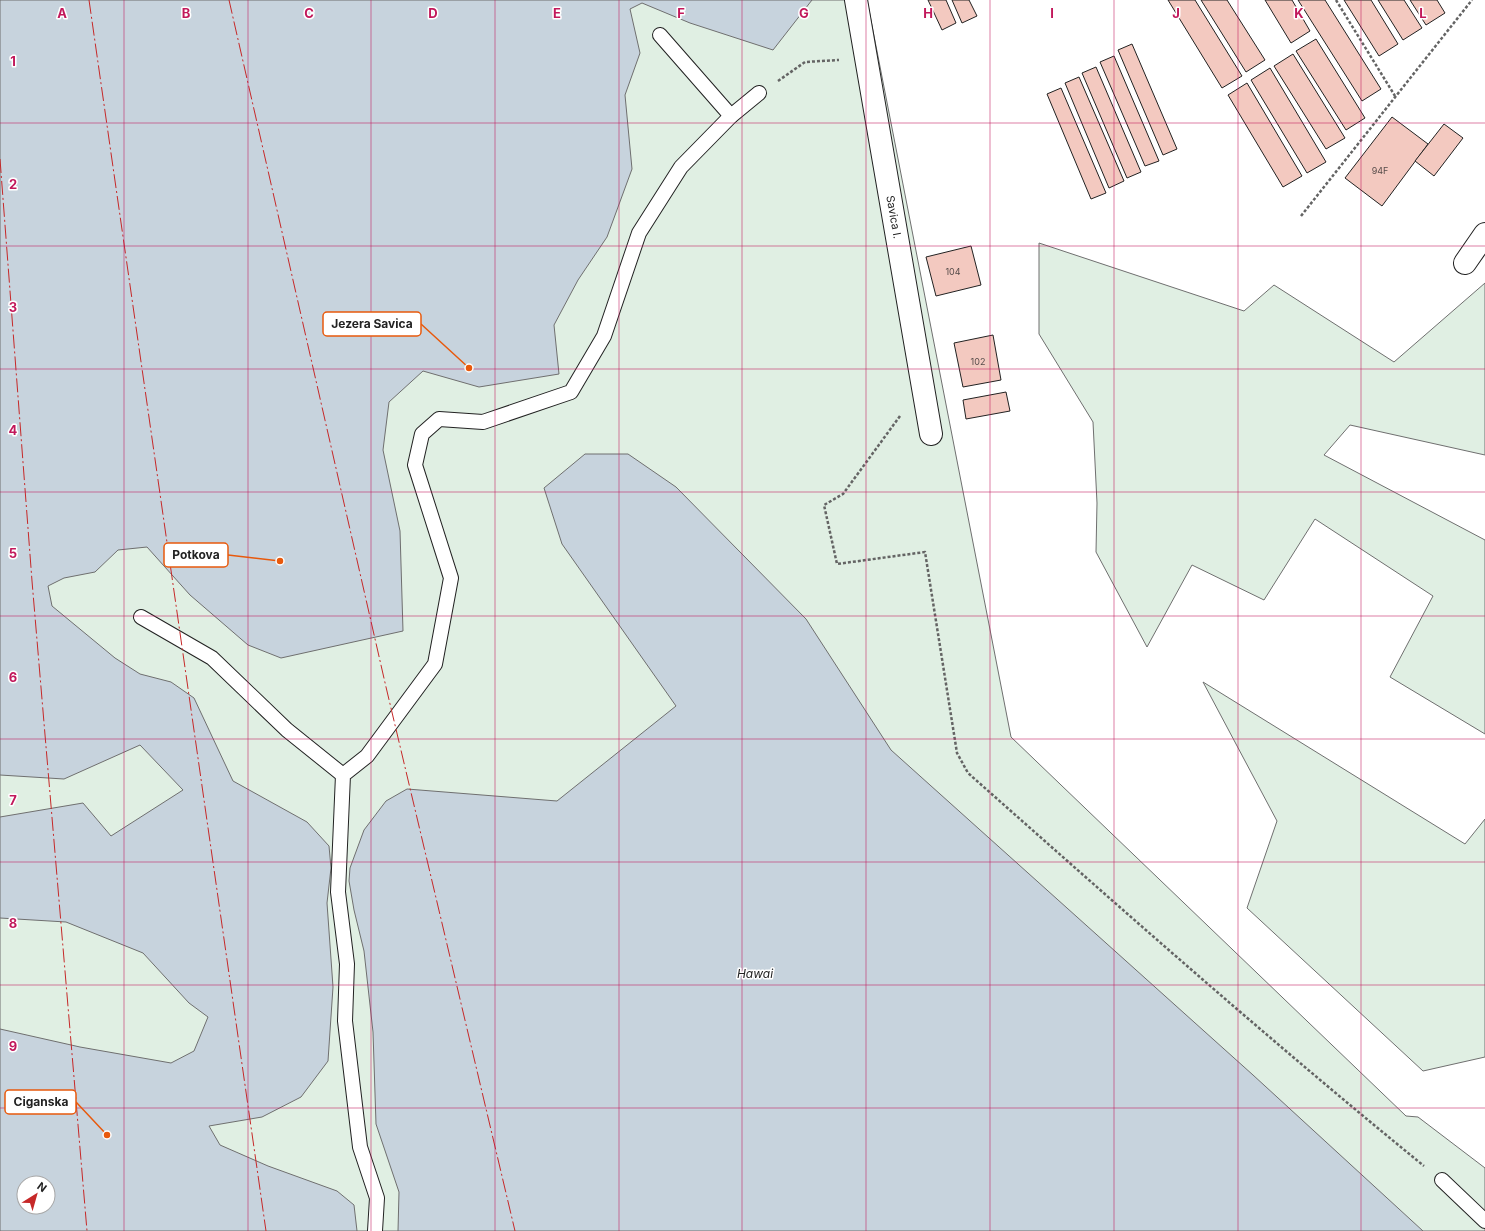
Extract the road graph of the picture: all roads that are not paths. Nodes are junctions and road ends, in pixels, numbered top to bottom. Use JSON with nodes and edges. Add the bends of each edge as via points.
{"nodes":[{"id":1,"x":856,"y":0,"type":"edge"},
{"id":2,"x":660,"y":35,"type":"dead end"},
{"id":3,"x":759,"y":93,"type":"road end"},
{"id":4,"x":731,"y":116,"type":"junction"},
{"id":5,"x":1485,"y":234,"type":"edge"},
{"id":6,"x":1465,"y":263,"type":"dead end"},
{"id":7,"x":931,"y":434,"type":"dead end"},
{"id":8,"x":141,"y":617,"type":"dead end"},
{"id":9,"x":343,"y":775,"type":"junction"},
{"id":10,"x":1442,"y":1180,"type":"road end"},
{"id":11,"x":1485,"y":1221,"type":"edge"},
{"id":12,"x":375,"y":1231,"type":"edge"}],
"edges":[{"from":1,"to":7,"type":"street","name":"Savica I."},
{"from":2,"to":4,"type":"lane"},
{"from":3,"to":4,"type":"lane"},
{"from":4,"to":9,"type":"lane","via":[[681,167],[639,233],[604,336],[571,392],[483,422],[439,419],[422,434],[414,465],[451,578],[435,664],[367,756]]},
{"from":5,"to":6,"type":"street"},
{"from":8,"to":9,"type":"lane","via":[[212,658],[287,730]]},
{"from":9,"to":12,"type":"lane","via":[[338,892],[347,964],[345,1021],[360,1147],[377,1198]]},
{"from":10,"to":11,"type":"lane"}]}
